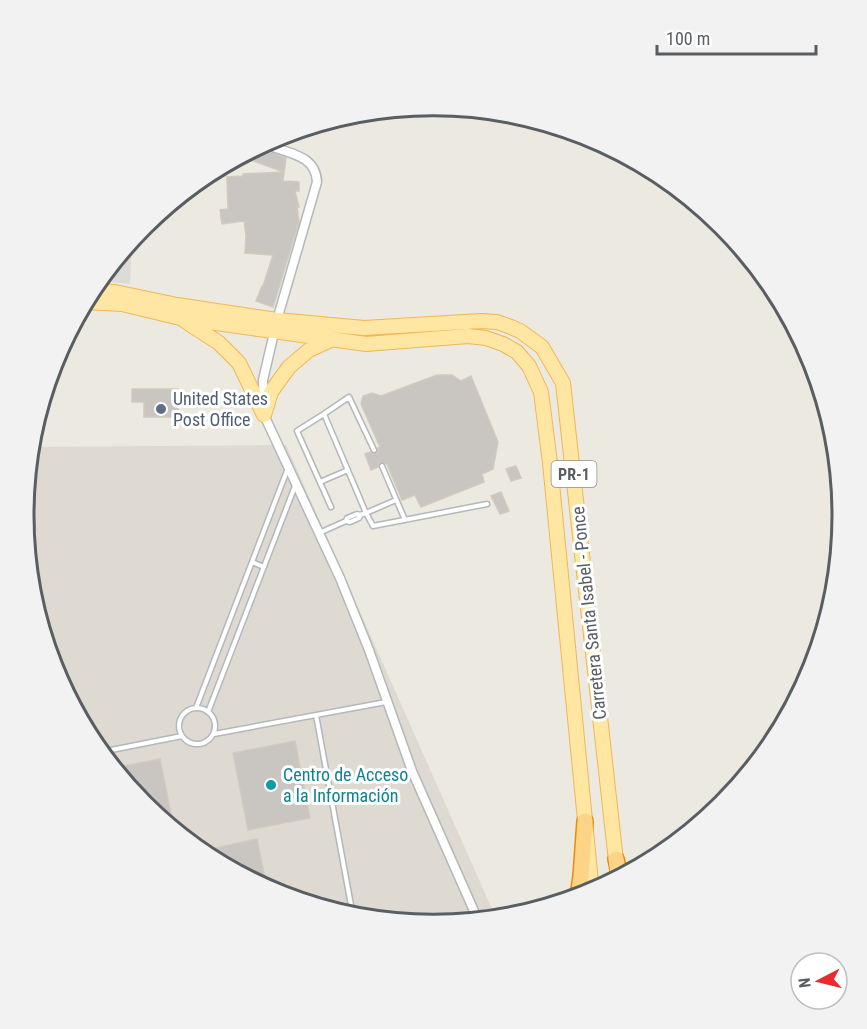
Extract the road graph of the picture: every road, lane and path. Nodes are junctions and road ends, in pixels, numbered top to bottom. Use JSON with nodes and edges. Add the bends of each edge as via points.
{"nodes":[{"id":1,"x":276,"y":148,"type":"edge"},
{"id":2,"x":103,"y":291,"type":"edge"},
{"id":3,"x":96,"y":303,"type":"edge"},
{"id":4,"x":180,"y":318,"type":"junction"},
{"id":5,"x":275,"y":326,"type":"junction"},
{"id":6,"x":333,"y":339,"type":"junction"},
{"id":7,"x":324,"y":414,"type":"junction"},
{"id":8,"x":264,"y":416,"type":"junction"},
{"id":9,"x":374,"y":450,"type":"dead end"},
{"id":10,"x":381,"y":466,"type":"dead end"},
{"id":11,"x":288,"y":468,"type":"junction"},
{"id":12,"x":348,"y":470,"type":"junction"},
{"id":13,"x":320,"y":482,"type":"junction"},
{"id":14,"x":296,"y":483,"type":"junction"},
{"id":15,"x":396,"y":500,"type":"junction"},
{"id":16,"x":487,"y":504,"type":"dead end"},
{"id":17,"x":331,"y":507,"type":"dead end"},
{"id":18,"x":366,"y":513,"type":"junction"},
{"id":19,"x":405,"y":520,"type":"junction"},
{"id":20,"x":319,"y":533,"type":"junction"},
{"id":21,"x":252,"y":562,"type":"junction"},
{"id":22,"x":264,"y":567,"type":"junction"},
{"id":23,"x":387,"y":702,"type":"junction"},
{"id":24,"x":196,"y":708,"type":"junction"},
{"id":25,"x":208,"y":712,"type":"junction"},
{"id":26,"x":316,"y":715,"type":"junction"},
{"id":27,"x":214,"y":734,"type":"junction"},
{"id":28,"x":182,"y":736,"type":"junction"},
{"id":29,"x":112,"y":750,"type":"edge"},
{"id":30,"x":585,"y":820,"type":"junction"},
{"id":31,"x":616,"y":859,"type":"joint"},
{"id":32,"x":618,"y":868,"type":"edge"},
{"id":33,"x":591,"y":881,"type":"edge"},
{"id":34,"x":580,"y":885,"type":"edge"},
{"id":35,"x":351,"y":905,"type":"edge"},
{"id":36,"x":474,"y":911,"type":"edge"}],
"edges":[{"from":1,"to":5,"type":"street","via":[[306,160],[317,179]]},
{"from":2,"to":5,"type":"main road","name":"Carretera Santa Isabel - Ponce","number":"PR-1"},
{"from":3,"to":4,"type":"main road","name":"Carretera Santa Isabel - Ponce","number":"PR-1","via":[[122,304]]},
{"from":4,"to":5,"type":"main road","name":"Carretera Santa Isabel - Ponce","number":"PR-1"},
{"from":4,"to":8,"type":"main road","via":[[219,343],[239,363]]},
{"from":5,"to":6,"type":"main road","name":"Carretera Santa Isabel - Ponce","number":"PR-1"},
{"from":5,"to":8,"type":"street","via":[[263,380]]},
{"from":5,"to":31,"type":"main road","name":"Carretera Santa Isabel - Ponce","number":"PR-1","via":[[364,328],[496,322],[520,331],[542,347],[563,383]]},
{"from":6,"to":8,"type":"main road","via":[[309,350],[290,367],[271,392]]},
{"from":6,"to":30,"type":"main road","name":"Carretera Santa Isabel - Ponce","number":"PR-1","via":[[366,344],[486,338],[517,352],[529,366],[541,392],[550,463]]},
{"from":7,"to":9,"type":"lane","via":[[349,397]]},
{"from":7,"to":12,"type":"lane"},
{"from":7,"to":13,"type":"lane","via":[[297,431]]},
{"from":8,"to":11,"type":"street"},
{"from":10,"to":15,"type":"lane"},
{"from":11,"to":14,"type":"street"},
{"from":11,"to":21,"type":"lane"},
{"from":12,"to":13,"type":"lane"},
{"from":12,"to":18,"type":"lane"},
{"from":13,"to":17,"type":"lane"},
{"from":14,"to":20,"type":"street"},
{"from":14,"to":22,"type":"lane"},
{"from":15,"to":18,"type":"lane"},
{"from":15,"to":19,"type":"lane"},
{"from":16,"to":19,"type":"lane"},
{"from":18,"to":19,"type":"lane","via":[[373,526]]},
{"from":18,"to":20,"type":"lane"},
{"from":20,"to":23,"type":"street"},
{"from":21,"to":22,"type":"lane"},
{"from":21,"to":24,"type":"lane"},
{"from":22,"to":25,"type":"lane"},
{"from":23,"to":26,"type":"lane"},
{"from":23,"to":36,"type":"street","via":[[412,771]]},
{"from":24,"to":25,"type":"lane"},
{"from":24,"to":28,"type":"lane","via":[[182,715]]},
{"from":25,"to":27,"type":"lane","via":[[215,721]]},
{"from":26,"to":27,"type":"lane"},
{"from":26,"to":35,"type":"lane"},
{"from":27,"to":28,"type":"lane","via":[[199,745]]},
{"from":28,"to":29,"type":"lane"},
{"from":30,"to":33,"type":"main road","name":"Carretera Santa Isabel - Ponce","number":"PR-1"},
{"from":30,"to":34,"type":"highway"},
{"from":31,"to":32,"type":"highway"}]}
